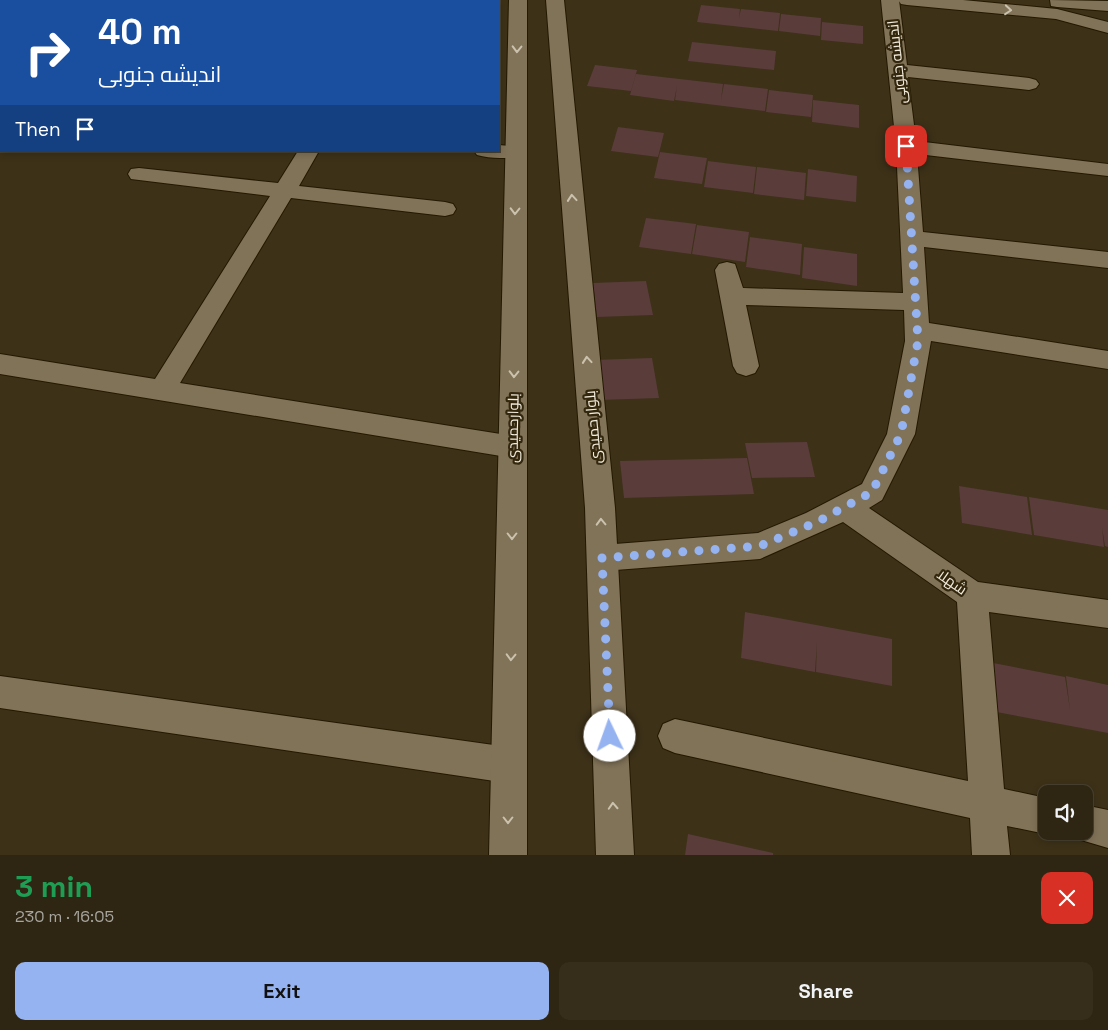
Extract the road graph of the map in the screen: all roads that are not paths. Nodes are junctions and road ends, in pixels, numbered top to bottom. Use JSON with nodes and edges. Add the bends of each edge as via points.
{"nodes":[{"id":1,"x":518,"y":0,"type":"edge"},
{"id":2,"x":555,"y":0,"type":"edge"},
{"id":3,"x":890,"y":0,"type":"edge"},
{"id":4,"x":907,"y":0,"type":"edge"},
{"id":5,"x":1040,"y":0,"type":"edge"},
{"id":6,"x":1108,"y":6,"type":"edge"},
{"id":7,"x":1057,"y":14,"type":"junction"},
{"id":8,"x":1108,"y":28,"type":"edge"},
{"id":9,"x":898,"y":70,"type":"junction"},
{"id":10,"x":1030,"y":84,"type":"dead end"},
{"id":11,"x":906,"y":146,"type":"junction"},
{"id":12,"x":500,"y":151,"type":"edge"},
{"id":13,"x":516,"y":151,"type":"junction"},
{"id":14,"x":308,"y":152,"type":"edge"},
{"id":15,"x":1108,"y":170,"type":"edge"},
{"id":16,"x":139,"y":174,"type":"dead end"},
{"id":17,"x":285,"y":190,"type":"junction"},
{"id":18,"x":445,"y":209,"type":"dead end"},
{"id":19,"x":912,"y":238,"type":"junction"},
{"id":20,"x":1108,"y":260,"type":"edge"},
{"id":21,"x":727,"y":270,"type":"dead end"},
{"id":22,"x":732,"y":296,"type":"junction"},
{"id":23,"x":915,"y":302,"type":"junction"},
{"id":24,"x":917,"y":330,"type":"junction"},
{"id":25,"x":1108,"y":360,"type":"edge"},
{"id":26,"x":0,"y":364,"type":"edge"},
{"id":27,"x":746,"y":366,"type":"dead end"},
{"id":28,"x":162,"y":390,"type":"junction"},
{"id":29,"x":513,"y":447,"type":"junction"},
{"id":30,"x":844,"y":507,"type":"junction"},
{"id":31,"x":602,"y":558,"type":"junction"},
{"id":32,"x":972,"y":595,"type":"junction"},
{"id":33,"x":1108,"y":614,"type":"edge"},
{"id":34,"x":0,"y":692,"type":"edge"},
{"id":35,"x":675,"y":736,"type":"dead end"},
{"id":36,"x":508,"y":765,"type":"junction"},
{"id":37,"x":987,"y":804,"type":"junction"},
{"id":38,"x":1038,"y":814,"type":"edge"},
{"id":39,"x":1093,"y":826,"type":"edge"},
{"id":40,"x":1108,"y":829,"type":"edge"},
{"id":41,"x":508,"y":855,"type":"edge"},
{"id":42,"x":615,"y":855,"type":"edge"},
{"id":43,"x":991,"y":855,"type":"edge"}],
"edges":[{"from":1,"to":13,"type":"street","name":"بلوارحمیدی","one_way":true},
{"from":31,"to":2,"type":"street","name":"بلوار حمیدی","one_way":true},
{"from":3,"to":9,"type":"street","name":"اندیشه جنوبی"},
{"from":4,"to":7,"type":"street","one_way":true},
{"from":5,"to":6,"type":"street"},
{"from":5,"to":7,"type":"street"},
{"from":7,"to":8,"type":"street"},
{"from":9,"to":10,"type":"street"},
{"from":9,"to":11,"type":"street","name":"اندیشه جنوبی"},
{"from":11,"to":15,"type":"street"},
{"from":11,"to":19,"type":"street","name":"اندیشه جنوبی"},
{"from":12,"to":13,"type":"street"},
{"from":13,"to":29,"type":"street","name":"بلوارحمیدی","one_way":true},
{"from":14,"to":17,"type":"street"},
{"from":16,"to":17,"type":"street"},
{"from":17,"to":18,"type":"street"},
{"from":17,"to":28,"type":"street"},
{"from":19,"to":20,"type":"street"},
{"from":19,"to":23,"type":"street","name":"اندیشه جنوبی"},
{"from":21,"to":22,"type":"street"},
{"from":22,"to":23,"type":"street"},
{"from":22,"to":27,"type":"street"},
{"from":23,"to":24,"type":"street","name":"اندیشه جنوبی"},
{"from":24,"to":25,"type":"street"},
{"from":24,"to":30,"type":"street","name":"اندیشه جنوبی","via":[[918,341],[901,434],[872,492]]},
{"from":26,"to":28,"type":"street"},
{"from":28,"to":29,"type":"street"},
{"from":29,"to":36,"type":"street","name":"بلوارحمیدی","one_way":true},
{"from":30,"to":31,"type":"street","name":"اندیشه جنوبی","via":[[760,546]]},
{"from":30,"to":32,"type":"street","name":"شهلا"},
{"from":42,"to":31,"type":"street","name":"بلوار حمیدی","one_way":true},
{"from":32,"to":33,"type":"street","name":"شهلا"},
{"from":32,"to":37,"type":"street"},
{"from":34,"to":36,"type":"street"},
{"from":35,"to":37,"type":"street"},
{"from":36,"to":41,"type":"street","name":"بلوارحمیدی","one_way":true},
{"from":37,"to":38,"type":"street"},
{"from":37,"to":43,"type":"street"},
{"from":39,"to":40,"type":"street"}]}
